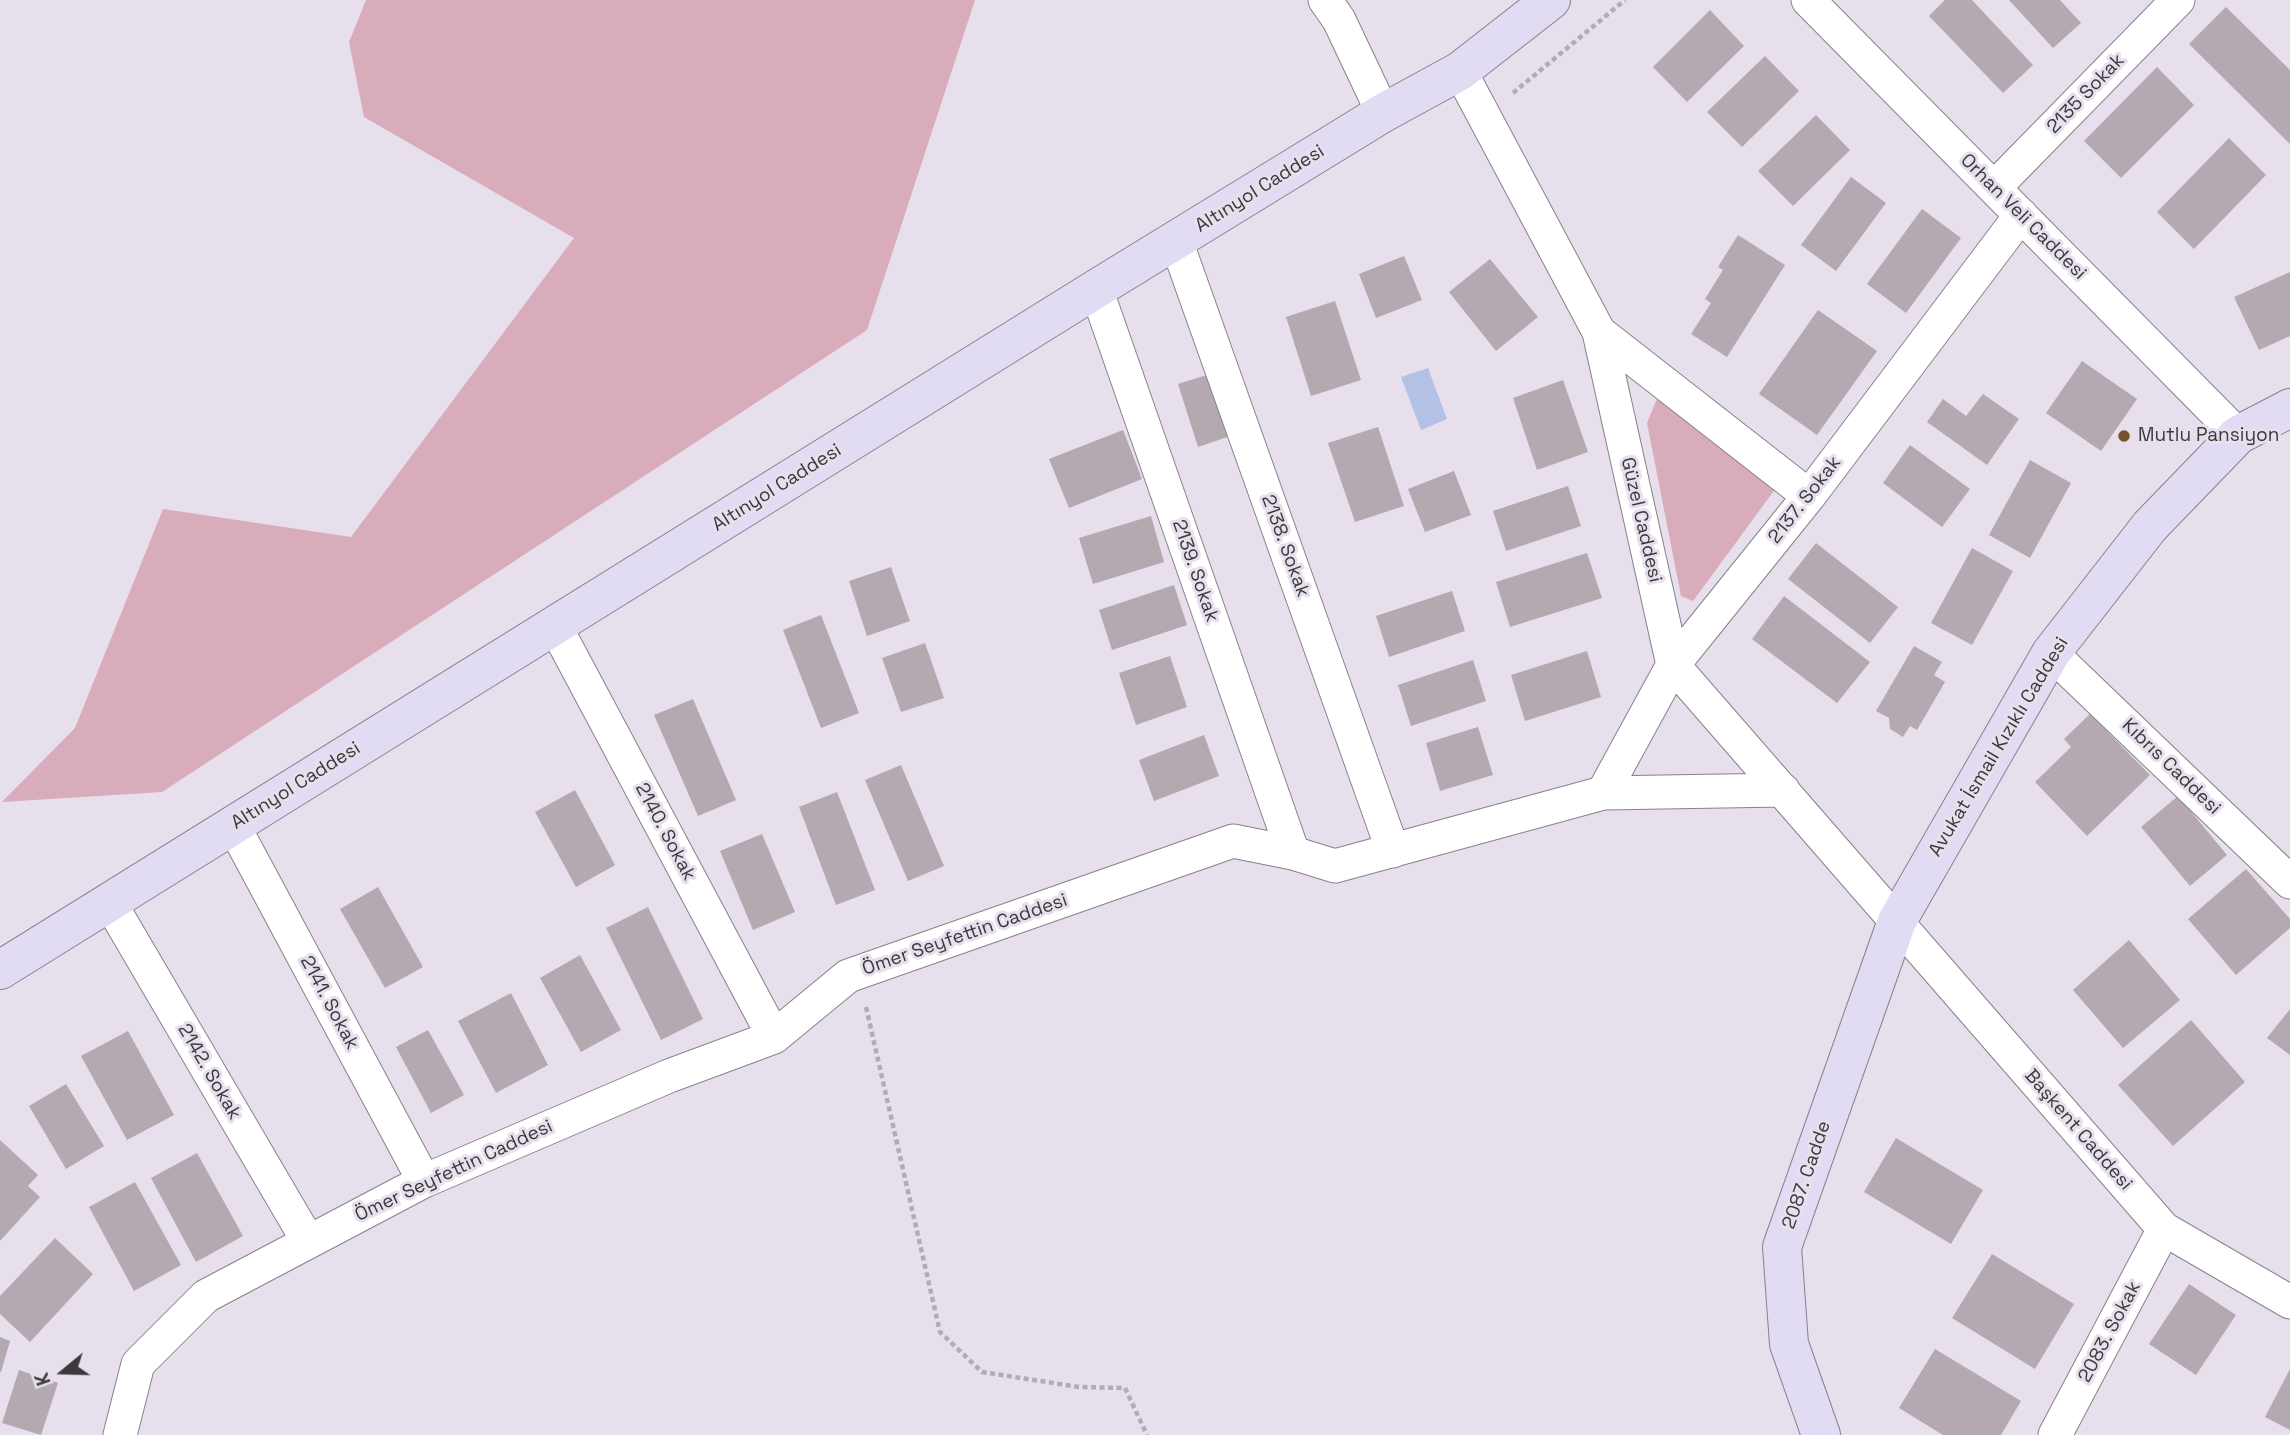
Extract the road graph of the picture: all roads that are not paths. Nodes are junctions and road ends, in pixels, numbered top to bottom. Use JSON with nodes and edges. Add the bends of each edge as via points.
{"nodes":[{"id":1,"x":1325,"y":0,"type":"edge"},
{"id":2,"x":1551,"y":0,"type":"edge"},
{"id":3,"x":1808,"y":0,"type":"edge"},
{"id":4,"x":2179,"y":0,"type":"edge"},
{"id":5,"x":1460,"y":71,"type":"junction"},
{"id":6,"x":1383,"y":113,"type":"junction"},
{"id":7,"x":1994,"y":188,"type":"junction"},
{"id":8,"x":2021,"y":215,"type":"junction"},
{"id":9,"x":1176,"y":241,"type":"junction"},
{"id":10,"x":1096,"y":289,"type":"junction"},
{"id":11,"x":1599,"y":332,"type":"junction"},
{"id":12,"x":2290,"y":408,"type":"edge"},
{"id":13,"x":2238,"y":435,"type":"junction"},
{"id":14,"x":1809,"y":496,"type":"junction"},
{"id":15,"x":555,"y":626,"type":"junction"},
{"id":16,"x":2051,"y":653,"type":"junction"},
{"id":17,"x":1673,"y":665,"type":"junction"},
{"id":18,"x":1783,"y":790,"type":"junction"},
{"id":19,"x":1603,"y":793,"type":"junction"},
{"id":20,"x":233,"y":825,"type":"junction"},
{"id":21,"x":1393,"y":850,"type":"junction"},
{"id":22,"x":1293,"y":853,"type":"junction"},
{"id":23,"x":2290,"y":882,"type":"edge"},
{"id":24,"x":110,"y":903,"type":"junction"},
{"id":25,"x":1897,"y":921,"type":"junction"},
{"id":26,"x":0,"y":970,"type":"edge"},
{"id":27,"x":774,"y":1037,"type":"junction"},
{"id":28,"x":424,"y":1181,"type":"junction"},
{"id":29,"x":2164,"y":1229,"type":"junction"},
{"id":30,"x":307,"y":1241,"type":"junction"},
{"id":31,"x":2290,"y":1302,"type":"edge"},
{"id":32,"x":120,"y":1435,"type":"edge"},
{"id":33,"x":1821,"y":1435,"type":"edge"},
{"id":34,"x":2055,"y":1435,"type":"edge"}],
"edges":[{"from":1,"to":6,"type":"street"},
{"from":2,"to":5,"type":"main road","name":"Altınyol Caddesi"},
{"from":3,"to":7,"type":"street","name":"Orhan Veli Caddesi"},
{"from":4,"to":7,"type":"street","name":"2135 Sokak"},
{"from":5,"to":6,"type":"main road","name":"Altınyol Caddesi"},
{"from":5,"to":11,"type":"street","name":"Güzel Caddesi"},
{"from":6,"to":9,"type":"main road","name":"Altınyol Caddesi"},
{"from":7,"to":8,"type":"street","name":"Orhan Veli Caddesi"},
{"from":8,"to":13,"type":"street","name":"Orhan Veli Caddesi"},
{"from":8,"to":14,"type":"street","name":"2137. Sokak"},
{"from":9,"to":10,"type":"main road","name":"Altınyol Caddesi"},
{"from":9,"to":21,"type":"street","name":"2138. Sokak"},
{"from":10,"to":15,"type":"main road","name":"Altınyol Caddesi"},
{"from":10,"to":22,"type":"street","name":"2139. Sokak"},
{"from":11,"to":14,"type":"street"},
{"from":11,"to":17,"type":"street","name":"Güzel Caddesi"},
{"from":12,"to":13,"type":"main road","name":"Avukat İsmail Kızıklı Caddesi"},
{"from":13,"to":16,"type":"main road","name":"Avukat İsmail Kızıklı Caddesi","via":[[2150,526]]},
{"from":14,"to":17,"type":"street","name":"2137. Sokak"},
{"from":15,"to":20,"type":"main road","name":"Altınyol Caddesi"},
{"from":15,"to":27,"type":"street","name":"2140. Sokak"},
{"from":16,"to":23,"type":"street","name":"Kıbrıs Caddesi"},
{"from":16,"to":25,"type":"main road","name":"Avukat İsmail Kızıklı Caddesi"},
{"from":17,"to":18,"type":"street","name":"Güzel Caddesi"},
{"from":17,"to":19,"type":"street","name":"2137. Sokak"},
{"from":18,"to":19,"type":"street","name":"Ömer Seyfettin Caddesi"},
{"from":18,"to":25,"type":"street","name":"Güzel Caddesi"},
{"from":19,"to":21,"type":"street","name":"Ömer Seyfettin Caddesi"},
{"from":20,"to":24,"type":"main road","name":"Altınyol Caddesi"},
{"from":20,"to":28,"type":"street","name":"2141. Sokak"},
{"from":21,"to":22,"type":"street","name":"Ömer Seyfettin Caddesi","via":[[1335,866]]},
{"from":22,"to":27,"type":"street","name":"Ömer Seyfettin Caddesi","via":[[1233,841],[858,972]]},
{"from":24,"to":26,"type":"main road","name":"Altınyol Caddesi"},
{"from":24,"to":30,"type":"street","name":"2142. Sokak"},
{"from":25,"to":29,"type":"street","name":"Başkent Caddesi"},
{"from":25,"to":33,"type":"main road","name":"2087. Cadde","via":[[1782,1247],[1789,1344]]},
{"from":27,"to":28,"type":"street","name":"Ömer Seyfettin Caddesi","via":[[669,1076]]},
{"from":28,"to":30,"type":"street","name":"Ömer Seyfettin Caddesi"},
{"from":29,"to":31,"type":"street","name":"Başkent Caddesi"},
{"from":29,"to":34,"type":"street","name":"2083. Sokak"},
{"from":30,"to":32,"type":"street","name":"Ömer Seyfettin Caddesi","via":[[206,1296],[138,1364]]}]}
